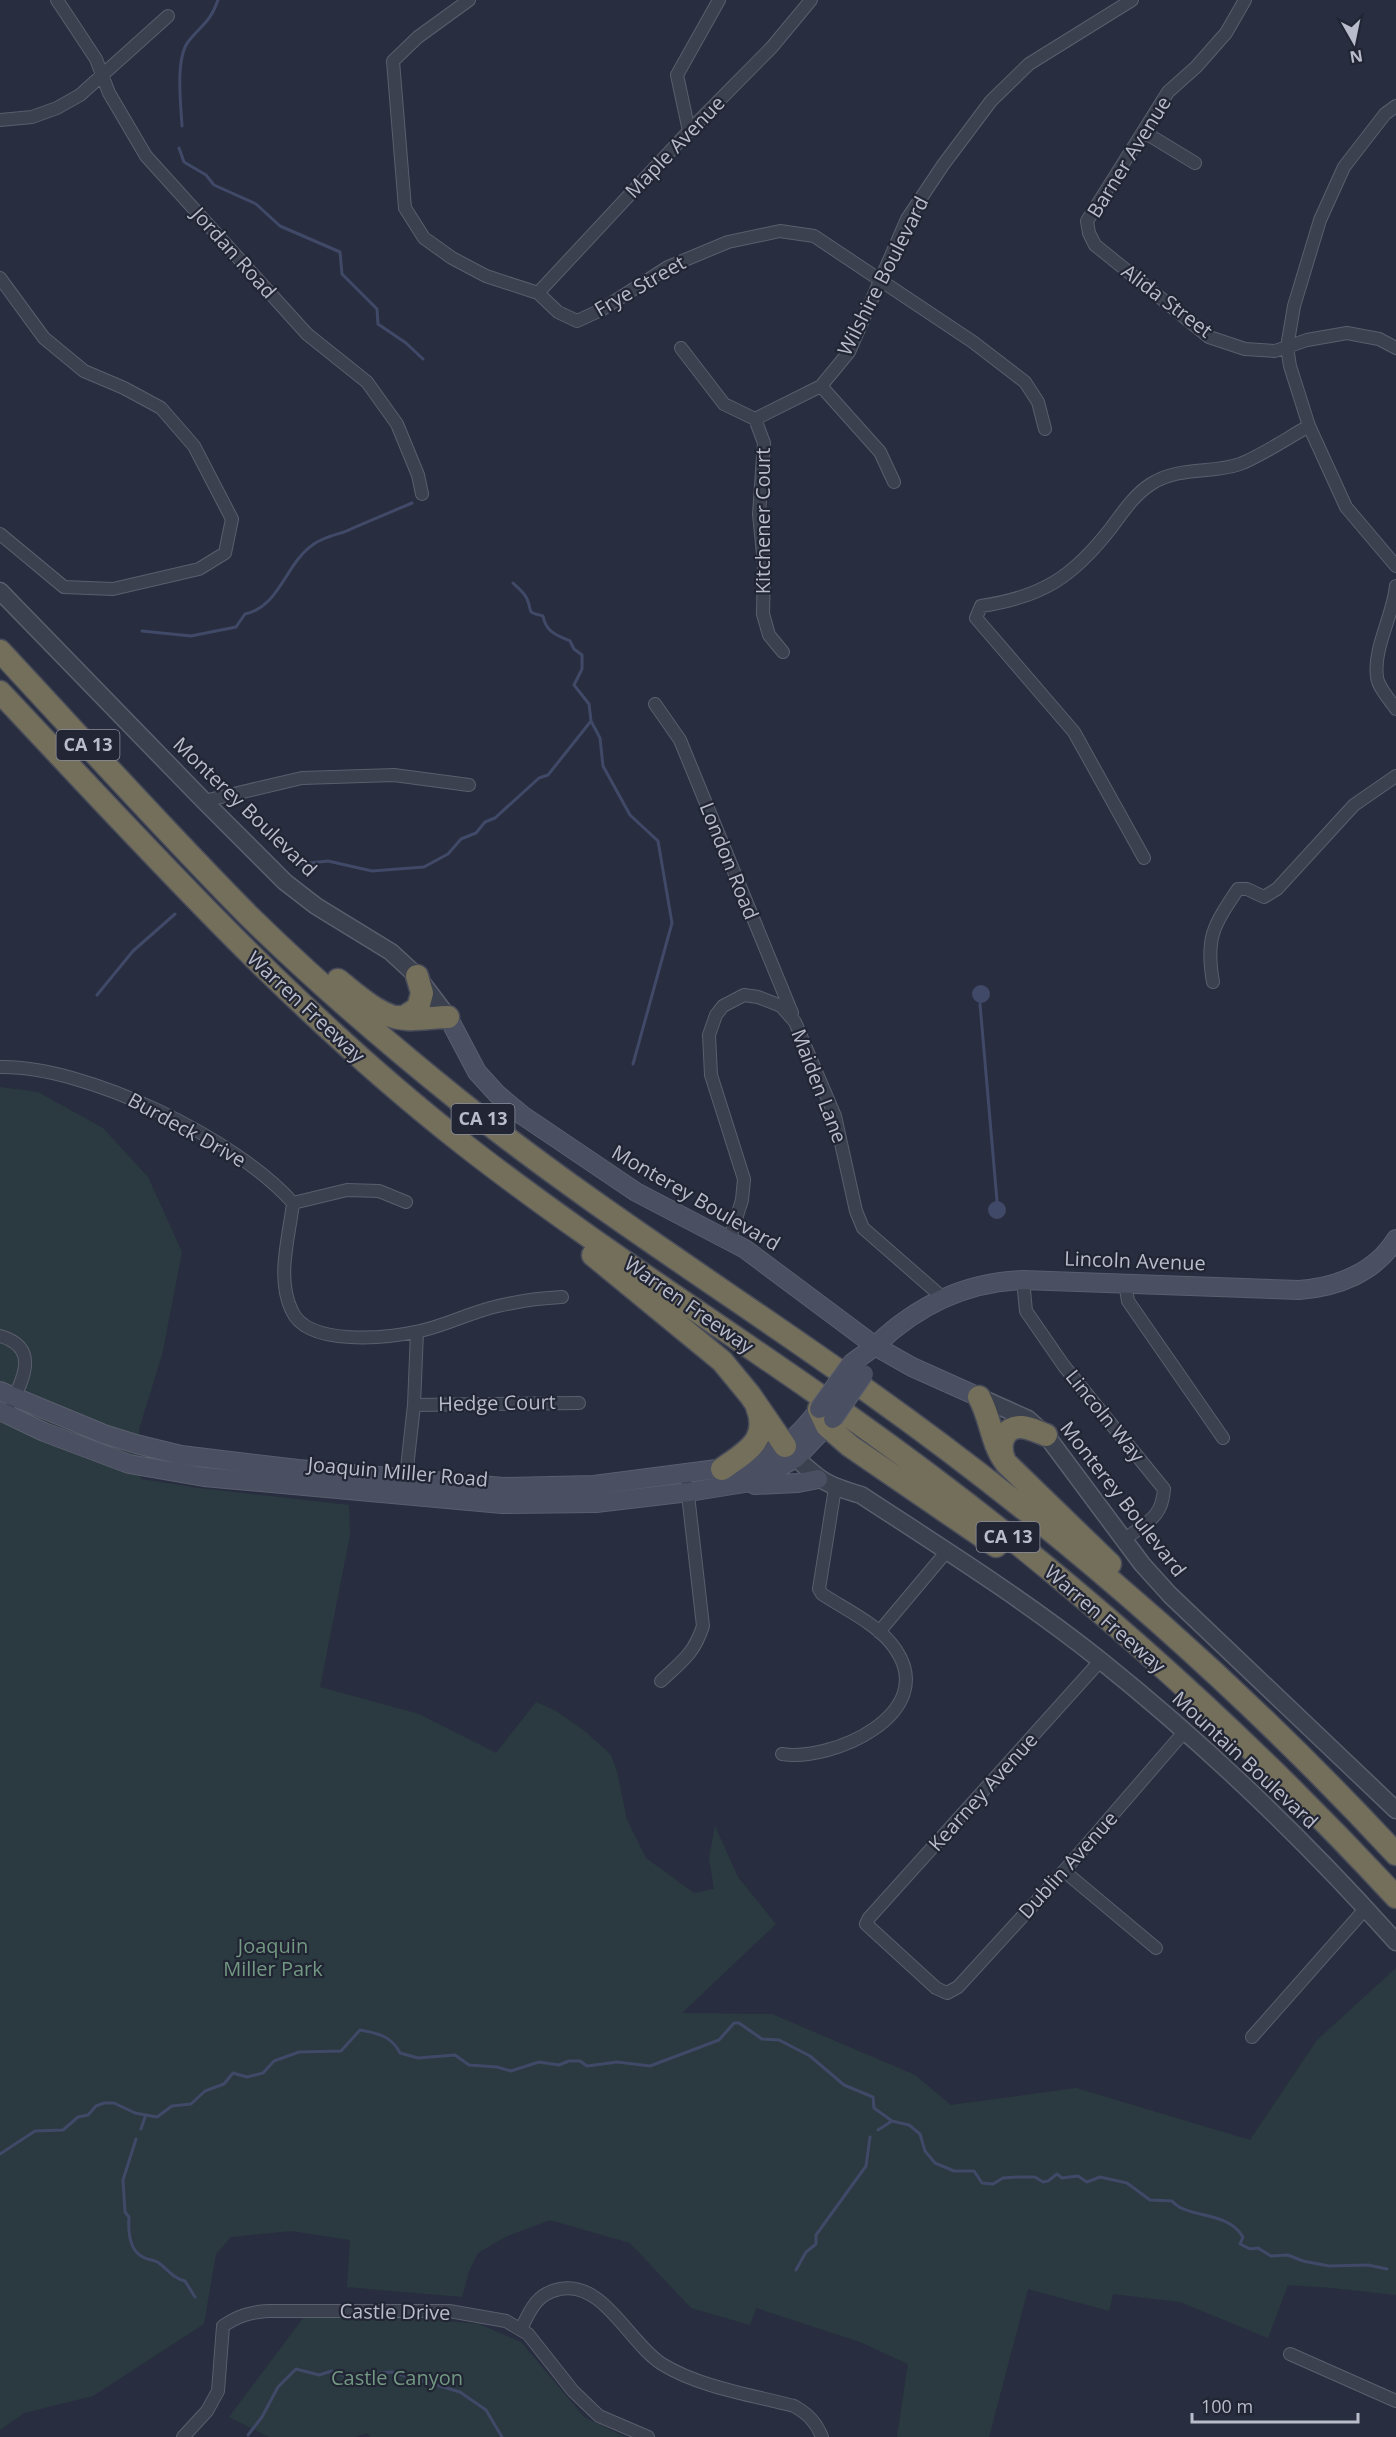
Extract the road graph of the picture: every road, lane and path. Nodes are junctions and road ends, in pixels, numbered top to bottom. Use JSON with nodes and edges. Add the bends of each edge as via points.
{"nodes":[{"id":1,"x":57,"y":0,"type":"edge"},
{"id":2,"x":469,"y":0,"type":"edge"},
{"id":3,"x":719,"y":0,"type":"edge"},
{"id":4,"x":811,"y":0,"type":"edge"},
{"id":5,"x":1132,"y":0,"type":"edge"},
{"id":6,"x":1245,"y":0,"type":"edge"},
{"id":7,"x":168,"y":16,"type":"dead end"},
{"id":8,"x":102,"y":75,"type":"junction"},
{"id":9,"x":1396,"y":106,"type":"edge"},
{"id":10,"x":0,"y":120,"type":"edge"},
{"id":11,"x":689,"y":131,"type":"junction"},
{"id":12,"x":1144,"y":132,"type":"junction"},
{"id":13,"x":1195,"y":163,"type":"dead end"},
{"id":14,"x":1089,"y":233,"type":"joint"},
{"id":15,"x":0,"y":278,"type":"edge"},
{"id":16,"x":881,"y":282,"type":"junction"},
{"id":17,"x":538,"y":293,"type":"junction"},
{"id":18,"x":1287,"y":347,"type":"junction"},
{"id":19,"x":681,"y":348,"type":"dead end"},
{"id":20,"x":1396,"y":348,"type":"edge"},
{"id":21,"x":821,"y":386,"type":"junction"},
{"id":22,"x":755,"y":419,"type":"junction"},
{"id":23,"x":1309,"y":426,"type":"junction"},
{"id":24,"x":1045,"y":429,"type":"dead end"},
{"id":25,"x":894,"y":482,"type":"dead end"},
{"id":26,"x":422,"y":494,"type":"dead end"},
{"id":27,"x":0,"y":534,"type":"edge"},
{"id":28,"x":1396,"y":566,"type":"edge"},
{"id":29,"x":1396,"y":586,"type":"edge"},
{"id":30,"x":0,"y":591,"type":"edge"},
{"id":31,"x":0,"y":651,"type":"edge"},
{"id":32,"x":783,"y":652,"type":"dead end"},
{"id":33,"x":0,"y":692,"type":"edge"},
{"id":34,"x":655,"y":704,"type":"dead end"},
{"id":35,"x":1396,"y":709,"type":"edge"},
{"id":36,"x":1396,"y":776,"type":"edge"},
{"id":37,"x":469,"y":785,"type":"dead end"},
{"id":38,"x":204,"y":801,"type":"junction"},
{"id":39,"x":176,"y":840,"type":"junction"},
{"id":40,"x":1144,"y":858,"type":"dead end"},
{"id":41,"x":417,"y":976,"type":"junction"},
{"id":42,"x":1213,"y":982,"type":"dead end"},
{"id":43,"x":394,"y":1017,"type":"junction"},
{"id":44,"x":448,"y":1017,"type":"junction"},
{"id":45,"x":795,"y":1022,"type":"junction"},
{"id":46,"x":0,"y":1067,"type":"edge"},
{"id":47,"x":406,"y":1202,"type":"dead end"},
{"id":48,"x":293,"y":1203,"type":"junction"},
{"id":49,"x":548,"y":1209,"type":"junction"},
{"id":50,"x":1396,"y":1239,"type":"edge"},
{"id":51,"x":729,"y":1241,"type":"junction"},
{"id":52,"x":1023,"y":1280,"type":"junction"},
{"id":53,"x":1125,"y":1283,"type":"junction"},
{"id":54,"x":562,"y":1297,"type":"dead end"},
{"id":55,"x":942,"y":1297,"type":"junction"},
{"id":56,"x":417,"y":1332,"type":"junction"},
{"id":57,"x":0,"y":1336,"type":"edge"},
{"id":58,"x":875,"y":1346,"type":"junction"},
{"id":59,"x":7,"y":1394,"type":"edge"},
{"id":60,"x":750,"y":1395,"type":"junction"},
{"id":61,"x":978,"y":1397,"type":"junction"},
{"id":62,"x":579,"y":1403,"type":"dead end"},
{"id":63,"x":414,"y":1405,"type":"junction"},
{"id":64,"x":3,"y":1413,"type":"edge"},
{"id":65,"x":826,"y":1418,"type":"junction"},
{"id":66,"x":1046,"y":1435,"type":"junction"},
{"id":67,"x":1222,"y":1438,"type":"dead end"},
{"id":68,"x":790,"y":1452,"type":"junction"},
{"id":69,"x":1006,"y":1463,"type":"junction"},
{"id":70,"x":685,"y":1473,"type":"junction"},
{"id":71,"x":722,"y":1478,"type":"junction"},
{"id":72,"x":818,"y":1479,"type":"junction"},
{"id":73,"x":405,"y":1487,"type":"junction"},
{"id":74,"x":835,"y":1488,"type":"junction"},
{"id":75,"x":689,"y":1492,"type":"junction"},
{"id":76,"x":1124,"y":1540,"type":"junction"},
{"id":77,"x":947,"y":1551,"type":"junction"},
{"id":78,"x":1149,"y":1613,"type":"junction"},
{"id":79,"x":879,"y":1632,"type":"junction"},
{"id":80,"x":1101,"y":1660,"type":"junction"},
{"id":81,"x":1155,"y":1662,"type":"junction"},
{"id":82,"x":662,"y":1681,"type":"dead end"},
{"id":83,"x":1184,"y":1732,"type":"junction"},
{"id":84,"x":782,"y":1754,"type":"dead end"},
{"id":85,"x":1396,"y":1810,"type":"edge"},
{"id":86,"x":1396,"y":1854,"type":"edge"},
{"id":87,"x":1064,"y":1870,"type":"junction"},
{"id":88,"x":1396,"y":1897,"type":"edge"},
{"id":89,"x":1366,"y":1908,"type":"junction"},
{"id":90,"x":1396,"y":1942,"type":"edge"},
{"id":91,"x":1156,"y":1948,"type":"dead end"},
{"id":92,"x":947,"y":1993,"type":"joint"},
{"id":93,"x":1252,"y":2037,"type":"dead end"},
{"id":94,"x":521,"y":2329,"type":"junction"},
{"id":95,"x":1290,"y":2354,"type":"dead end"},
{"id":96,"x":1396,"y":2401,"type":"edge"},
{"id":97,"x":183,"y":2437,"type":"edge"},
{"id":98,"x":648,"y":2437,"type":"edge"},
{"id":99,"x":822,"y":2437,"type":"edge"}],
"edges":[{"from":1,"to":8,"type":"street","name":"Jordan Road","via":[[96,59]]},
{"from":2,"to":17,"type":"street","name":"Frye Street","via":[[418,37],[393,61],[405,208],[424,238],[452,258],[486,276]]},
{"from":3,"to":11,"type":"street","via":[[677,75]]},
{"from":4,"to":11,"type":"street","name":"Maple Avenue","via":[[772,47]]},
{"from":5,"to":16,"type":"street","name":"Wilshire Boulevard","via":[[1029,64],[991,101],[907,219]]},
{"from":6,"to":12,"type":"street","name":"Barner Avenue","via":[[1226,33],[1168,92]]},
{"from":7,"to":8,"type":"street"},
{"from":8,"to":10,"type":"street","via":[[57,108],[32,117]]},
{"from":8,"to":26,"type":"street","name":"Jordan Road","via":[[146,156],[307,334],[367,382],[397,423]]},
{"from":9,"to":18,"type":"street","via":[[1385,114],[1344,167],[1320,220],[1294,306]]},
{"from":11,"to":17,"type":"street","name":"Maple Avenue"},
{"from":12,"to":13,"type":"street"},
{"from":12,"to":14,"type":"street","name":"Barner Avenue","via":[[1087,221]]},
{"from":14,"to":18,"type":"street","name":"Alida Street","via":[[1095,245],[1209,337],[1245,349],[1275,351]]},
{"from":15,"to":27,"type":"street","via":[[52,345],[84,370],[161,408],[194,446],[232,519],[225,553],[199,569],[113,589],[64,586]]},
{"from":16,"to":17,"type":"street","name":"Frye Street","via":[[814,236],[780,231],[728,243],[668,267],[577,321],[558,312]]},
{"from":16,"to":21,"type":"street","name":"Wilshire Boulevard","via":[[849,352]]},
{"from":16,"to":24,"type":"street","name":"Frye Street","via":[[973,342],[1025,382],[1038,402]]},
{"from":18,"to":20,"type":"street","name":"Alida Street","via":[[1347,333],[1379,339]]},
{"from":18,"to":23,"type":"street"},
{"from":19,"to":22,"type":"street","name":"Kitchener Court","via":[[724,404]]},
{"from":21,"to":22,"type":"street","name":"Wilshire Boulevard"},
{"from":21,"to":25,"type":"street","via":[[880,452]]},
{"from":22,"to":32,"type":"street","name":"Kitchener Court","via":[[764,442],[759,514],[763,614],[769,634]]},
{"from":23,"to":28,"type":"street","via":[[1346,507]]},
{"from":23,"to":40,"type":"street","via":[[1240,464],[1185,471],[1152,484],[1128,503],[1075,568],[1039,592],[981,606],[976,618],[1074,732]]},
{"from":29,"to":35,"type":"street","via":[[1379,645],[1377,679]]},
{"from":30,"to":38,"type":"street","name":"Monterey Boulevard"},
{"from":31,"to":39,"type":"highway","name":"Warren Freeway","number":"CA 13"},
{"from":33,"to":49,"type":"highway","name":"Warren Freeway","number":"CA 13","via":[[229,935],[294,998],[462,1143]]},
{"from":34,"to":45,"type":"street","name":"London Road","via":[[680,740]]},
{"from":36,"to":42,"type":"street","via":[[1354,805],[1277,889],[1264,897],[1238,889],[1210,940]]},
{"from":37,"to":38,"type":"street","via":[[394,775],[302,778]]},
{"from":38,"to":41,"type":"street","name":"Monterey Boulevard","via":[[300,894],[377,941]]},
{"from":39,"to":43,"type":"highway","via":[[344,984]]},
{"from":39,"to":78,"type":"highway","name":"Warren Freeway","number":"CA 13","via":[[319,981],[460,1101],[609,1212],[921,1430]]},
{"from":41,"to":43,"type":"highway","via":[[422,993],[418,1008],[404,1017]]},
{"from":41,"to":44,"type":"street","name":"Monterey Boulevard"},
{"from":43,"to":44,"type":"highway"},
{"from":44,"to":51,"type":"main road","name":"Monterey Boulevard","via":[[477,1072],[508,1104],[621,1183]]},
{"from":45,"to":51,"type":"street","name":"Maiden Lane","via":[[781,1006],[768,999],[744,995],[723,1006],[709,1035],[711,1075],[744,1179]]},
{"from":45,"to":55,"type":"street","name":"Maiden Lane","via":[[835,1116],[862,1228]]},
{"from":46,"to":48,"type":"street","name":"Burdeck Drive","via":[[23,1066],[53,1072],[118,1093],[224,1146],[279,1187]]},
{"from":47,"to":48,"type":"street","via":[[379,1191],[347,1190]]},
{"from":48,"to":56,"type":"street","via":[[285,1260],[286,1292],[292,1313],[306,1328],[338,1336]]},
{"from":49,"to":60,"type":"highway","via":[[564,1233],[715,1355]]},
{"from":49,"to":81,"type":"highway","name":"Warren Freeway","number":"CA 13","via":[[855,1420],[1081,1597]]},
{"from":50,"to":53,"type":"main road","name":"Lincoln Avenue","via":[[1381,1258],[1352,1278],[1317,1288]]},
{"from":51,"to":58,"type":"main road","name":"Monterey Boulevard","via":[[760,1259]]},
{"from":52,"to":53,"type":"main road","name":"Lincoln Avenue"},
{"from":52,"to":55,"type":"main road","name":"Lincoln Avenue","via":[[979,1285]]},
{"from":52,"to":76,"type":"street","name":"Lincoln Way","via":[[1026,1311],[1064,1366],[1164,1488],[1159,1513]]},
{"from":53,"to":67,"type":"street","via":[[1128,1301]]},
{"from":54,"to":56,"type":"street","via":[[498,1306]]},
{"from":55,"to":58,"type":"main road","name":"Lincoln Avenue","via":[[897,1325]]},
{"from":56,"to":63,"type":"street"},
{"from":57,"to":59,"type":"street","via":[[14,1340],[26,1364],[23,1380]]},
{"from":58,"to":61,"type":"main road","name":"Monterey Boulevard"},
{"from":58,"to":65,"type":"main road","name":"Lincoln Avenue","bridge":true},
{"from":59,"to":64,"type":"street"},
{"from":59,"to":73,"type":"main road","name":"Joaquin Miller Road","via":[[104,1434],[181,1455]]},
{"from":60,"to":68,"type":"highway"},
{"from":60,"to":71,"type":"highway","via":[[760,1415],[760,1432],[753,1446]]},
{"from":61,"to":66,"type":"street","name":"Monterey Boulevard","via":[[1028,1419]]},
{"from":61,"to":69,"type":"highway"},
{"from":62,"to":63,"type":"street","name":"Hedge Court"},
{"from":63,"to":73,"type":"street"},
{"from":64,"to":73,"type":"main road","name":"Joaquin Miller Road","via":[[129,1464],[204,1478]]},
{"from":65,"to":68,"type":"main road","name":"Lincoln Avenue","via":[[800,1433]]},
{"from":65,"to":81,"type":"highway","via":[[850,1446]]},
{"from":66,"to":69,"type":"highway","via":[[1024,1427],[1010,1430],[1000,1447]]},
{"from":66,"to":76,"type":"street","name":"Monterey Boulevard"},
{"from":68,"to":71,"type":"main road","name":"Joaquin Miller Road","via":[[757,1461]]},
{"from":68,"to":72,"type":"street","name":"Mountain Boulevard"},
{"from":69,"to":78,"type":"highway","via":[[1133,1587]]},
{"from":70,"to":71,"type":"main road","name":"Joaquin Miller Road"},
{"from":70,"to":73,"type":"main road","name":"Joaquin Miller Road","via":[[594,1485]]},
{"from":70,"to":75,"type":"street"},
{"from":71,"to":72,"type":"main road","via":[[798,1483]]},
{"from":71,"to":75,"type":"main road","name":"Joaquin Miller Road"},
{"from":72,"to":74,"type":"street","name":"Mountain Boulevard"},
{"from":73,"to":75,"type":"main road","name":"Joaquin Miller Road","via":[[502,1504],[589,1503]]},
{"from":74,"to":77,"type":"street","name":"Mountain Boulevard","via":[[861,1496]]},
{"from":74,"to":79,"type":"street","via":[[819,1588],[822,1594]]},
{"from":75,"to":82,"type":"street","via":[[703,1626],[697,1644]]},
{"from":76,"to":85,"type":"street","name":"Monterey Boulevard","via":[[1170,1594]]},
{"from":77,"to":79,"type":"street"},
{"from":77,"to":80,"type":"street","name":"Mountain Boulevard"},
{"from":78,"to":86,"type":"highway","name":"Warren Freeway","number":"CA 13","via":[[1316,1770]]},
{"from":79,"to":84,"type":"street","via":[[897,1651],[905,1675],[903,1697],[893,1713],[849,1744],[798,1757]]},
{"from":80,"to":83,"type":"street","name":"Mountain Boulevard"},
{"from":80,"to":92,"type":"street","name":"Kearney Avenue","via":[[866,1924],[936,1988]]},
{"from":81,"to":88,"type":"highway","name":"Warren Freeway","number":"CA 13","via":[[1293,1790]]},
{"from":83,"to":87,"type":"street","name":"Dublin Avenue"},
{"from":83,"to":89,"type":"street","name":"Mountain Boulevard","via":[[1271,1810]]},
{"from":87,"to":91,"type":"street"},
{"from":87,"to":92,"type":"street","name":"Dublin Avenue","via":[[958,1987]]},
{"from":89,"to":90,"type":"street","name":"Mountain Boulevard"},
{"from":89,"to":93,"type":"street"},
{"from":94,"to":97,"type":"street","name":"Castle Drive","via":[[506,2321],[449,2311],[252,2312],[236,2317],[223,2326],[218,2391],[207,2412]]},
{"from":94,"to":98,"type":"street","name":"Castle Drive","via":[[599,2416]]},
{"from":94,"to":99,"type":"street","via":[[531,2306],[541,2296],[567,2287],[580,2289],[603,2302],[661,2364],[691,2379],[794,2406],[806,2413]]},
{"from":95,"to":96,"type":"street"}]}
